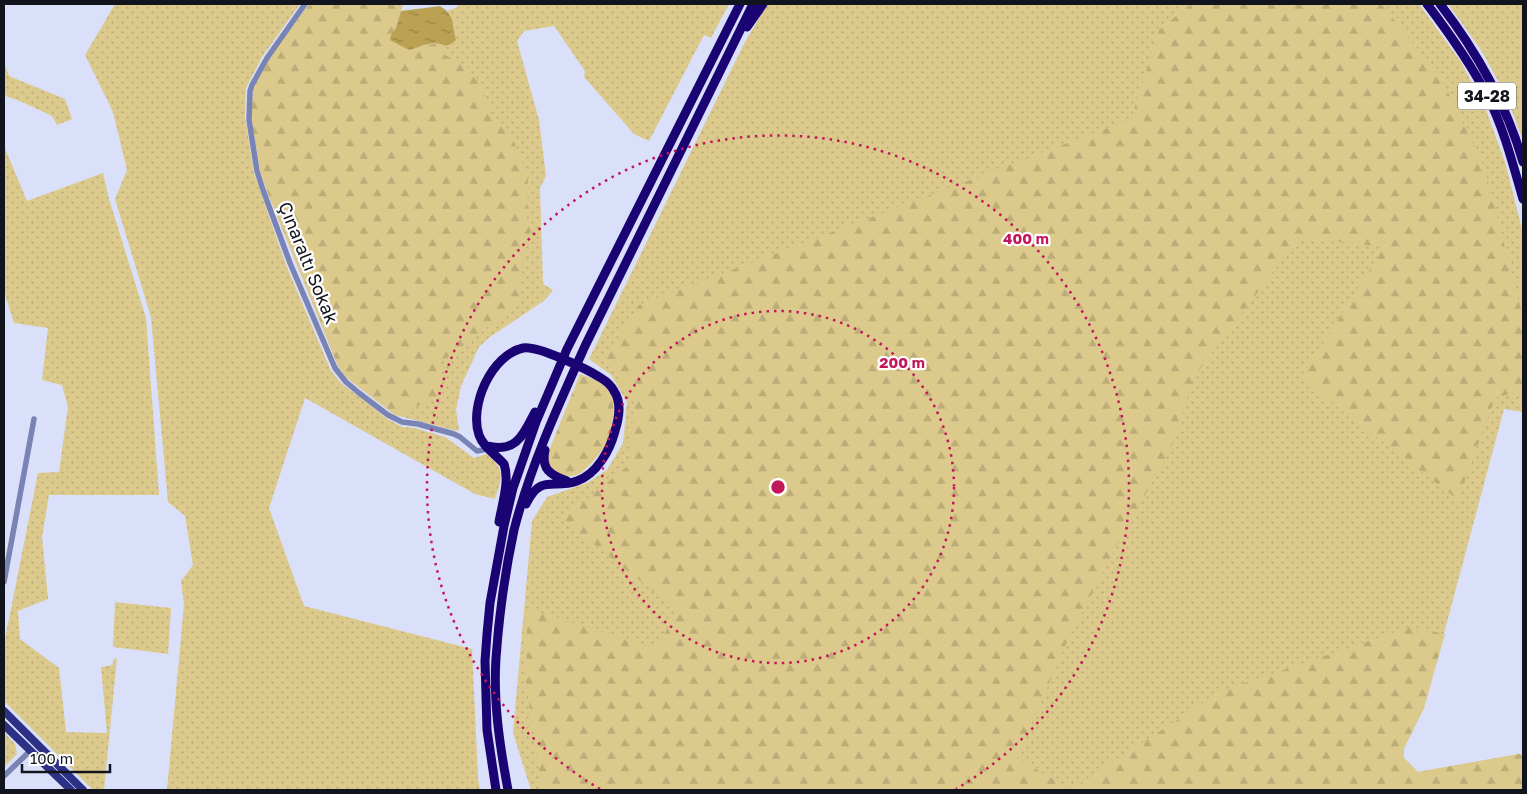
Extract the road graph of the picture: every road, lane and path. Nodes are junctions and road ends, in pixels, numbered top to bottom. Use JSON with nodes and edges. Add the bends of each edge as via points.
{"nodes":[{"id":1,"x":305,"y":4,"type":"edge"},
{"id":2,"x":733,"y":4,"type":"edge"},
{"id":3,"x":740,"y":4,"type":"edge"},
{"id":4,"x":753,"y":4,"type":"edge"},
{"id":5,"x":763,"y":4,"type":"edge"},
{"id":6,"x":1427,"y":4,"type":"edge"},
{"id":7,"x":1440,"y":4,"type":"edge"},
{"id":8,"x":724,"y":33,"type":"junction"},
{"id":9,"x":719,"y":71,"type":"junction"},
{"id":10,"x":1523,"y":162,"type":"edge"},
{"id":11,"x":1523,"y":199,"type":"edge"},
{"id":12,"x":566,"y":350,"type":"junction"},
{"id":13,"x":559,"y":404,"type":"junction"},
{"id":14,"x":34,"y":419,"type":"dead end"},
{"id":15,"x":487,"y":446,"type":"junction"},
{"id":16,"x":570,"y":482,"type":"junction"},
{"id":17,"x":515,"y":530,"type":"junction"},
{"id":18,"x":4,"y":582,"type":"edge"},
{"id":19,"x":490,"y":603,"type":"junction"},
{"id":20,"x":4,"y":711,"type":"edge"},
{"id":21,"x":4,"y":725,"type":"edge"},
{"id":22,"x":30,"y":751,"type":"junction"},
{"id":23,"x":4,"y":776,"type":"edge"},
{"id":24,"x":72,"y":790,"type":"edge"},
{"id":25,"x":83,"y":790,"type":"edge"},
{"id":26,"x":496,"y":790,"type":"edge"},
{"id":27,"x":508,"y":790,"type":"edge"}],
"edges":[{"from":1,"to":15,"type":"street","name":"Çınaraltı Sokak","via":[[267,58],[252,85],[250,98],[249,120],[257,171],[290,263],[335,368],[346,382],[395,419],[454,434],[477,451]]},
{"from":2,"to":8,"type":"highway"},
{"from":3,"to":8,"type":"highway"},
{"from":4,"to":9,"type":"highway"},
{"from":5,"to":9,"type":"highway"},
{"from":6,"to":11,"type":"highway","number":"34-28","via":[[1451,35],[1488,97],[1509,150]]},
{"from":7,"to":10,"type":"highway","number":"34-28","via":[[1494,86]]},
{"from":8,"to":12,"type":"highway"},
{"from":9,"to":13,"type":"highway"},
{"from":12,"to":15,"type":"highway","via":[[520,439],[506,448]]},
{"from":12,"to":19,"type":"highway","via":[[513,488]]},
{"from":13,"to":16,"type":"highway","via":[[544,463],[552,474]]},
{"from":13,"to":17,"type":"highway"},
{"from":14,"to":18,"type":"street"},
{"from":15,"to":16,"type":"highway","via":[[478,433],[476,416],[489,376],[504,359],[518,350],[530,348],[543,352],[606,381],[615,391],[618,402],[612,442],[587,475]]},
{"from":15,"to":19,"type":"highway","via":[[504,464],[506,474]]},
{"from":16,"to":17,"type":"highway","via":[[544,484],[536,490]]},
{"from":17,"to":27,"type":"highway","via":[[496,659],[500,744]]},
{"from":19,"to":26,"type":"highway","via":[[485,661],[486,730]]},
{"from":20,"to":25,"type":"main road"},
{"from":21,"to":22,"type":"main road"},
{"from":22,"to":23,"type":"street"},
{"from":22,"to":24,"type":"main road"}]}
